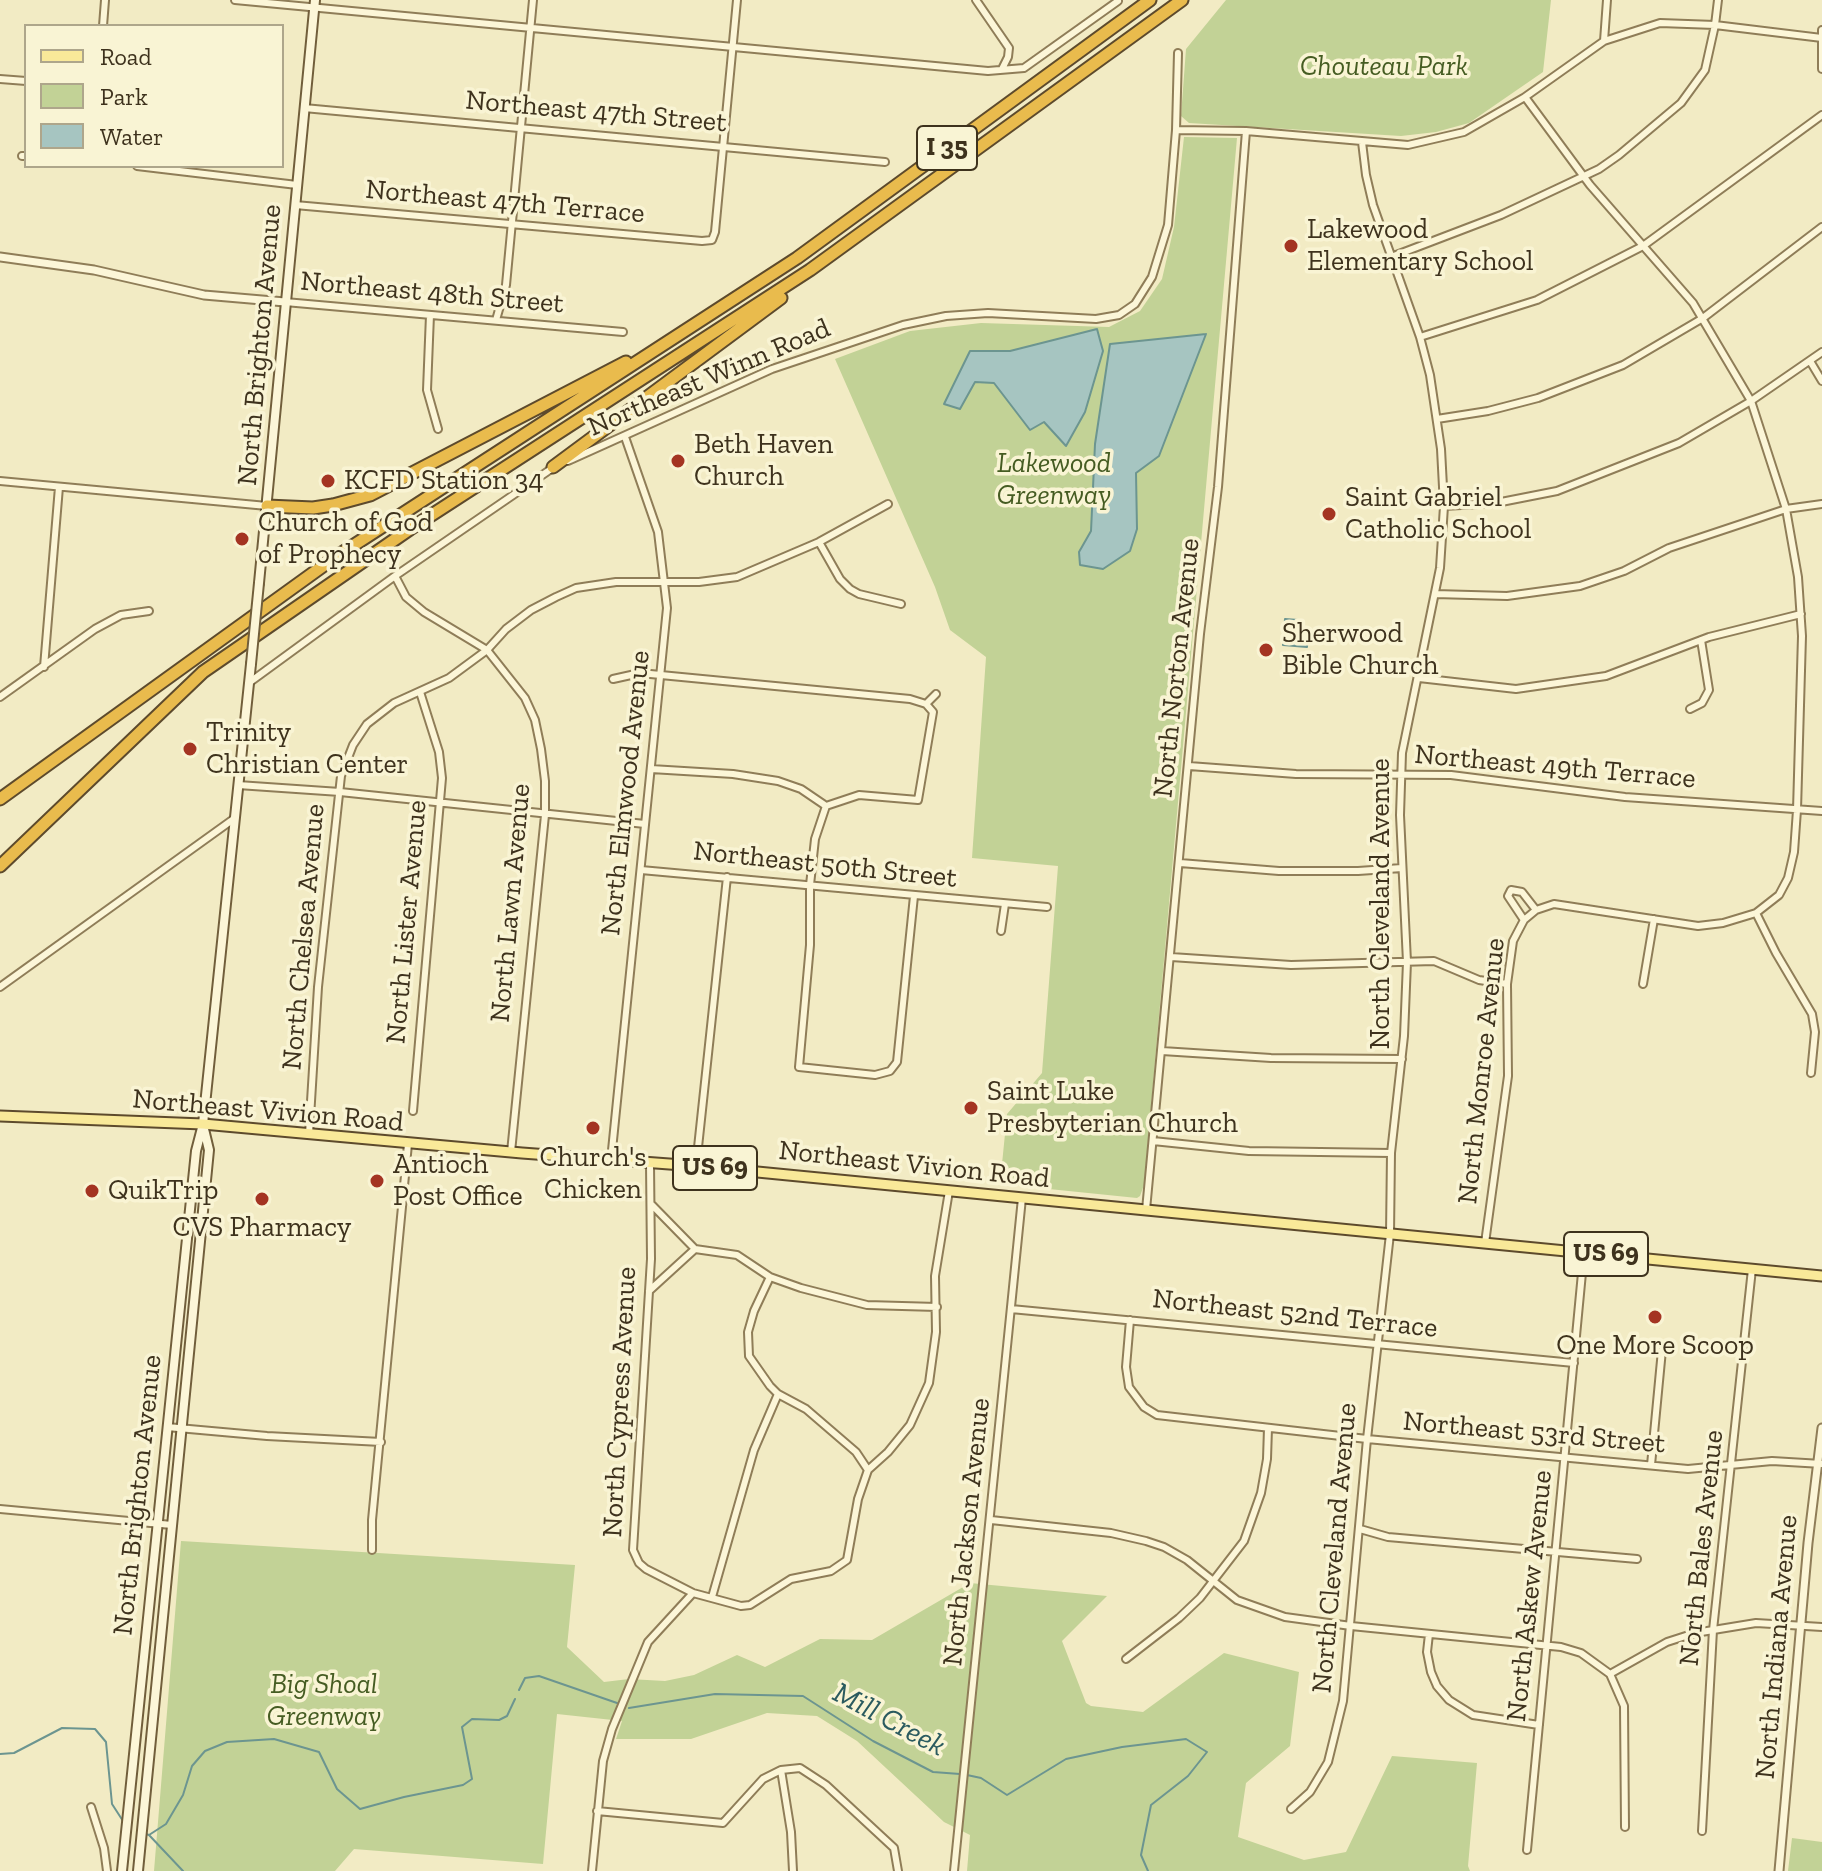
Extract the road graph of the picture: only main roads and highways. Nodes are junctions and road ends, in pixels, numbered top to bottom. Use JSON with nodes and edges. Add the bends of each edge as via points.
{"nodes":[{"id":1,"x":1150,"y":0,"type":"edge"},
{"id":2,"x":1182,"y":0,"type":"edge"},
{"id":3,"x":314,"y":4,"type":"edge"},
{"id":4,"x":810,"y":270,"type":"junction"},
{"id":5,"x":669,"y":341,"type":"junction"},
{"id":6,"x":553,"y":467,"type":"road end"},
{"id":7,"x":267,"y":506,"type":"junction"},
{"id":8,"x":2,"y":798,"type":"edge"},
{"id":9,"x":0,"y":864,"type":"edge"},
{"id":10,"x":0,"y":1116,"type":"edge"},
{"id":11,"x":203,"y":1124,"type":"junction"},
{"id":12,"x":1822,"y":1276,"type":"edge"},
{"id":13,"x":138,"y":1869,"type":"edge"},
{"id":14,"x":122,"y":1871,"type":"edge"}],
"edges":[{"from":1,"to":5,"type":"highway","number":"I 35","via":[[797,258]]},
{"from":2,"to":4,"type":"highway","number":"I 35"},
{"from":3,"to":7,"type":"main road","name":"North Brighton Avenue"},
{"from":4,"to":6,"type":"highway","via":[[789,292]]},
{"from":4,"to":9,"type":"highway","number":"I 35","via":[[410,529],[203,672]]},
{"from":5,"to":7,"type":"highway","via":[[370,495],[313,508]]},
{"from":5,"to":8,"type":"highway","number":"I 35","via":[[334,558]]},
{"from":7,"to":11,"type":"main road","name":"North Brighton Avenue","bridge":true},
{"from":10,"to":11,"type":"main road","name":"Northeast Vivion Road","number":"US 69"},
{"from":11,"to":12,"type":"main road","name":"Northeast Vivion Road","number":"US 69","via":[[696,1166]]},
{"from":11,"to":13,"type":"main road","name":"North Brighton Avenue","via":[[209,1150]]},
{"from":11,"to":14,"type":"main road","name":"North Brighton Avenue","via":[[196,1151]]}]}
